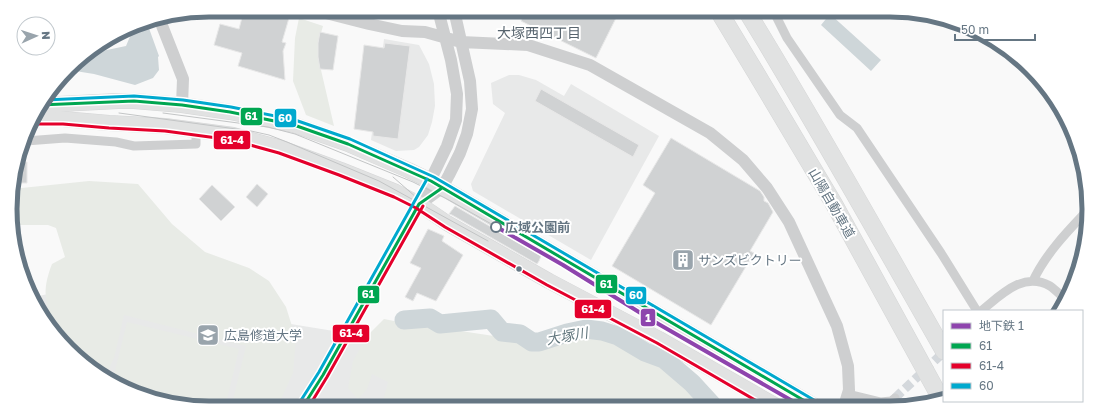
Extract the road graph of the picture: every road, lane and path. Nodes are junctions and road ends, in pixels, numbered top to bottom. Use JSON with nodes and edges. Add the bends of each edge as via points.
{"nodes":[{"id":1,"x":342,"y":17,"type":"edge"},
{"id":2,"x":440,"y":17,"type":"edge"},
{"id":3,"x":456,"y":17,"type":"edge"},
{"id":4,"x":722,"y":17,"type":"edge"},
{"id":5,"x":750,"y":17,"type":"edge"},
{"id":6,"x":776,"y":17,"type":"edge"},
{"id":7,"x":162,"y":23,"type":"edge"},
{"id":8,"x":445,"y":37,"type":"junction"},
{"id":9,"x":461,"y":42,"type":"junction"},
{"id":10,"x":49,"y":103,"type":"edge"},
{"id":11,"x":182,"y":105,"type":"junction"},
{"id":12,"x":40,"y":119,"type":"edge"},
{"id":13,"x":196,"y":130,"type":"junction"},
{"id":14,"x":30,"y":141,"type":"edge"},
{"id":15,"x":436,"y":185,"type":"junction"},
{"id":16,"x":419,"y":204,"type":"junction"},
{"id":17,"x":1082,"y":216,"type":"edge"},
{"id":18,"x":1034,"y":281,"type":"junction"},
{"id":19,"x":1061,"y":296,"type":"edge"},
{"id":20,"x":976,"y":310,"type":"edge"},
{"id":21,"x":982,"y":310,"type":"edge"},
{"id":22,"x":943,"y":349,"type":"edge"},
{"id":23,"x":323,"y":374,"type":"dead end"},
{"id":24,"x":848,"y":394,"type":"junction"},
{"id":25,"x":938,"y":394,"type":"edge"},
{"id":26,"x":895,"y":398,"type":"tunnel mouth"},
{"id":27,"x":768,"y":401,"type":"edge"},
{"id":28,"x":807,"y":401,"type":"edge"},
{"id":29,"x":846,"y":401,"type":"edge"},
{"id":30,"x":877,"y":401,"type":"edge"},
{"id":31,"x":888,"y":401,"type":"edge"}],
"edges":[{"from":1,"to":8,"type":"street","via":[[402,31],[425,32]]},
{"from":2,"to":8,"type":"street"},
{"from":3,"to":9,"type":"street"},
{"from":4,"to":25,"type":"highway","name":"山陽自動車道","via":[[834,204]]},
{"from":5,"to":22,"type":"highway","name":"山陽自動車道"},
{"from":6,"to":20,"type":"street","via":[[787,38],[840,115],[857,128]]},
{"from":7,"to":11,"type":"street","via":[[183,79]]},
{"from":8,"to":9,"type":"street"},
{"from":8,"to":15,"type":"street","via":[[457,94],[456,120]]},
{"from":9,"to":15,"type":"street","via":[[470,81],[472,109],[460,153]]},
{"from":9,"to":24,"type":"street","via":[[528,45],[590,65],[710,133],[743,160],[767,188],[789,222],[837,326],[848,366]]},
{"from":10,"to":11,"type":"main road","via":[[118,101]]},
{"from":11,"to":15,"type":"main road","via":[[294,125],[348,144]]},
{"from":12,"to":13,"type":"main road"},
{"from":13,"to":14,"type":"street","via":[[196,144],[134,146],[65,138]]},
{"from":13,"to":16,"type":"main road","via":[[233,135],[281,148],[382,186]]},
{"from":15,"to":16,"type":"street"},
{"from":15,"to":28,"type":"main road"},
{"from":16,"to":23,"type":"street"},
{"from":16,"to":27,"type":"main road","via":[[549,281],[659,339]]},
{"from":17,"to":18,"type":"street","via":[[1062,237],[1037,272]]},
{"from":18,"to":19,"type":"street","via":[[1051,287]]},
{"from":18,"to":21,"type":"street","via":[[1016,285]]},
{"from":24,"to":29,"type":"street"},
{"from":24,"to":30,"type":"street"},
{"from":26,"to":31,"type":"street"}]}
